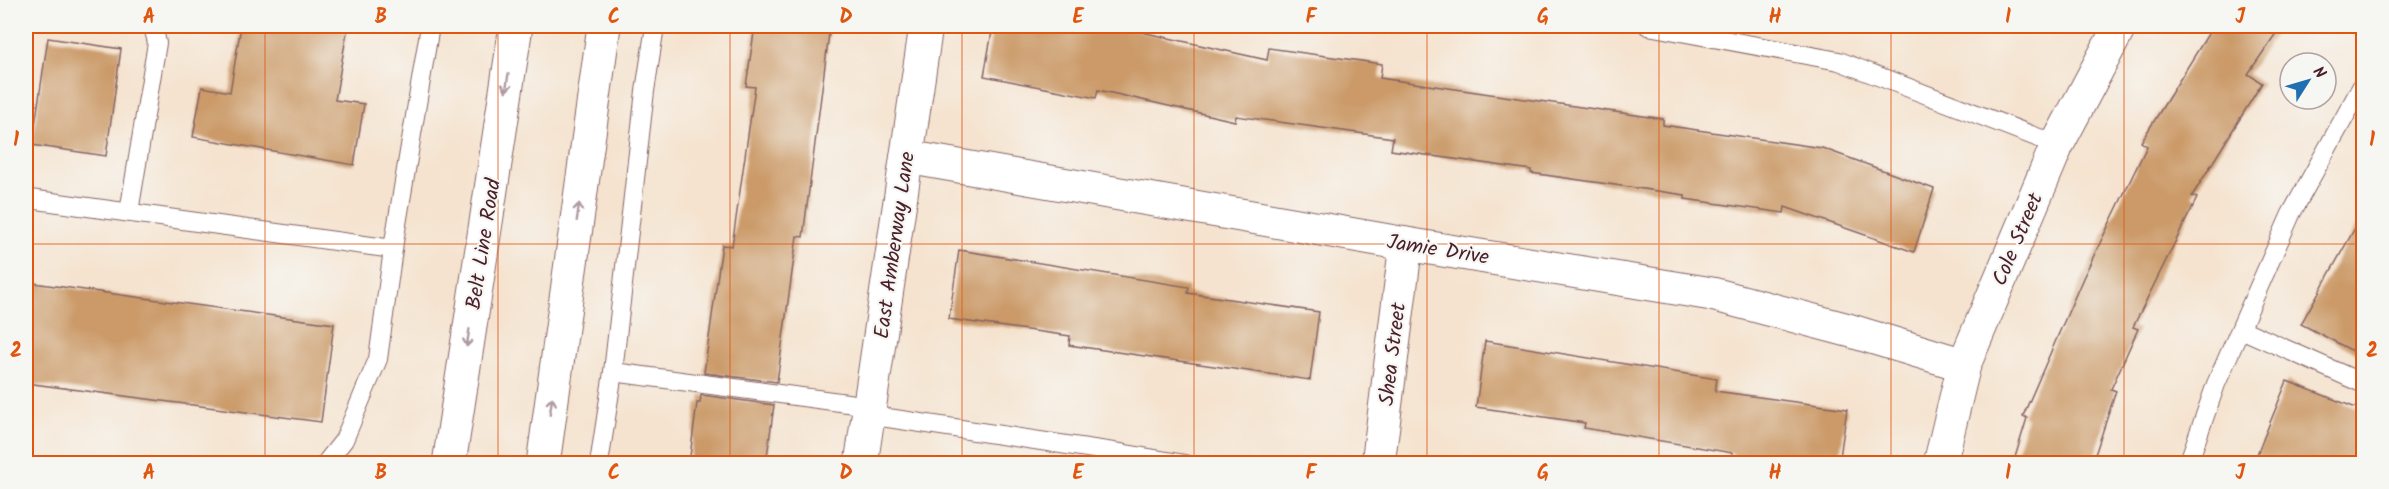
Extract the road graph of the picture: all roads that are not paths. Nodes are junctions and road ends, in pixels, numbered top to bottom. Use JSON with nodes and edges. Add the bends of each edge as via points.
{"nodes":[{"id":1,"x":153,"y":26,"type":"edge"},
{"id":2,"x":430,"y":26,"type":"edge"},
{"id":3,"x":516,"y":26,"type":"edge"},
{"id":4,"x":604,"y":26,"type":"edge"},
{"id":5,"x":655,"y":26,"type":"edge"},
{"id":6,"x":926,"y":26,"type":"edge"},
{"id":7,"x":1648,"y":26,"type":"edge"},
{"id":8,"x":2120,"y":26,"type":"edge"},
{"id":9,"x":2364,"y":82,"type":"edge"},
{"id":10,"x":2058,"y":144,"type":"junction"},
{"id":11,"x":907,"y":157,"type":"junction"},
{"id":12,"x":26,"y":195,"type":"edge"},
{"id":13,"x":129,"y":212,"type":"junction"},
{"id":14,"x":1406,"y":244,"type":"junction"},
{"id":15,"x":393,"y":249,"type":"junction"},
{"id":16,"x":2241,"y":330,"type":"junction"},
{"id":17,"x":1964,"y":365,"type":"junction"},
{"id":18,"x":614,"y":372,"type":"junction"},
{"id":19,"x":2364,"y":384,"type":"edge"},
{"id":20,"x":869,"y":411,"type":"junction"},
{"id":21,"x":1119,"y":458,"type":"edge"},
{"id":22,"x":325,"y":464,"type":"edge"},
{"id":23,"x":449,"y":464,"type":"edge"},
{"id":24,"x":543,"y":464,"type":"edge"},
{"id":25,"x":598,"y":464,"type":"edge"},
{"id":26,"x":861,"y":464,"type":"edge"},
{"id":27,"x":1185,"y":464,"type":"edge"},
{"id":28,"x":1378,"y":464,"type":"edge"},
{"id":29,"x":1940,"y":464,"type":"edge"},
{"id":30,"x":2188,"y":464,"type":"edge"}],
"edges":[{"from":1,"to":13,"type":"lane","via":[[157,43]]},
{"from":2,"to":15,"type":"lane"},
{"from":3,"to":23,"type":"street","name":"Belt Line Road","one_way":true},
{"from":24,"to":4,"type":"street","one_way":true},
{"from":5,"to":18,"type":"lane"},
{"from":6,"to":11,"type":"street","name":"East Amberway Lane"},
{"from":7,"to":10,"type":"lane","via":[[1839,61]]},
{"from":8,"to":10,"type":"street","name":"Cole Street"},
{"from":9,"to":16,"type":"lane","via":[[2291,214]]},
{"from":10,"to":17,"type":"street","name":"Cole Street"},
{"from":11,"to":14,"type":"street","name":"Jamie Drive"},
{"from":11,"to":20,"type":"street","name":"East Amberway Lane"},
{"from":12,"to":13,"type":"lane","via":[[30,199]]},
{"from":13,"to":15,"type":"lane"},
{"from":14,"to":17,"type":"street","name":"Jamie Drive","via":[[1712,294]]},
{"from":14,"to":28,"type":"street","name":"Shea Street"},
{"from":15,"to":22,"type":"lane","via":[[378,359],[344,440]]},
{"from":16,"to":19,"type":"lane"},
{"from":16,"to":30,"type":"lane","via":[[2216,384]]},
{"from":17,"to":29,"type":"street","name":"Cole Street"},
{"from":18,"to":20,"type":"lane"},
{"from":18,"to":25,"type":"lane"},
{"from":20,"to":21,"type":"lane"},
{"from":20,"to":26,"type":"street","name":"East Amberway Lane"},
{"from":21,"to":27,"type":"lane"}]}
